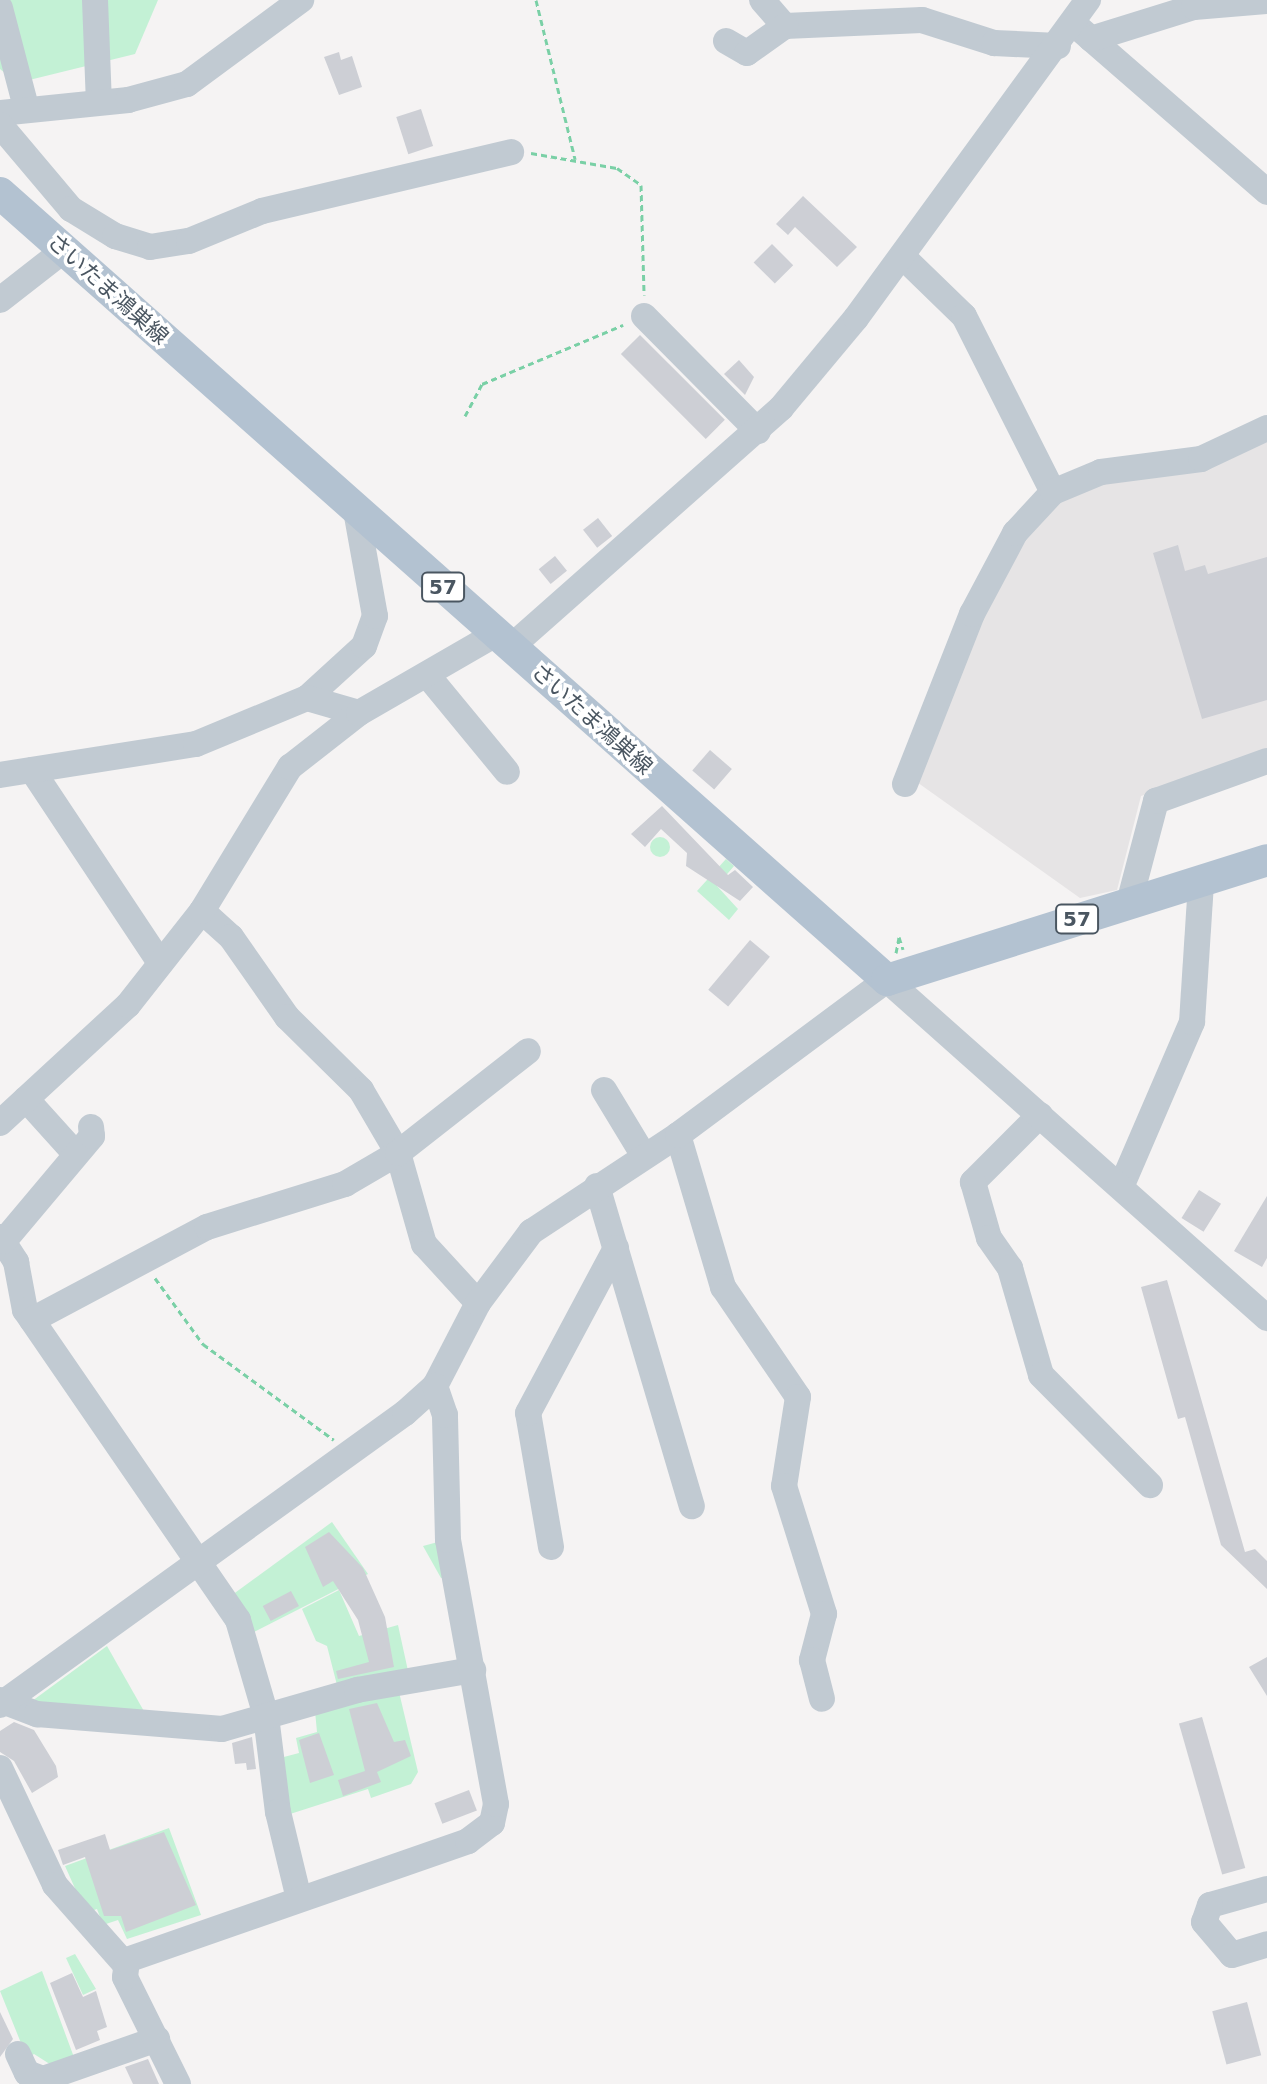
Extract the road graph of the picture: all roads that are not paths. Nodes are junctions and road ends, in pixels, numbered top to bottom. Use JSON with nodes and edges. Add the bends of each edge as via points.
{"nodes":[{"id":1,"x":95,"y":0,"type":"edge"},
{"id":2,"x":301,"y":0,"type":"edge"},
{"id":3,"x":762,"y":0,"type":"edge"},
{"id":4,"x":1088,"y":0,"type":"edge"},
{"id":5,"x":1267,"y":1,"type":"edge"},
{"id":6,"x":0,"y":8,"type":"edge"},
{"id":7,"x":918,"y":10,"type":"edge"},
{"id":8,"x":785,"y":26,"type":"junction"},
{"id":9,"x":1082,"y":32,"type":"junction"},
{"id":10,"x":726,"y":41,"type":"dead end"},
{"id":11,"x":1058,"y":46,"type":"junction"},
{"id":12,"x":99,"y":102,"type":"junction"},
{"id":13,"x":26,"y":107,"type":"junction"},
{"id":14,"x":0,"y":113,"type":"edge"},
{"id":15,"x":0,"y":125,"type":"edge"},
{"id":16,"x":511,"y":152,"type":"road end"},
{"id":17,"x":1267,"y":192,"type":"edge"},
{"id":18,"x":0,"y":193,"type":"edge"},
{"id":19,"x":64,"y":250,"type":"junction"},
{"id":20,"x":902,"y":256,"type":"junction"},
{"id":21,"x":0,"y":300,"type":"edge"},
{"id":22,"x":644,"y":316,"type":"road end"},
{"id":23,"x":1267,"y":428,"type":"edge"},
{"id":24,"x":758,"y":431,"type":"junction"},
{"id":25,"x":1053,"y":492,"type":"junction"},
{"id":26,"x":356,"y":510,"type":"junction"},
{"id":27,"x":503,"y":640,"type":"junction"},
{"id":28,"x":428,"y":676,"type":"junction"},
{"id":29,"x":307,"y":698,"type":"junction"},
{"id":30,"x":359,"y":713,"type":"junction"},
{"id":31,"x":1267,"y":761,"type":"edge"},
{"id":32,"x":32,"y":770,"type":"junction"},
{"id":33,"x":507,"y":772,"type":"dead end"},
{"id":34,"x":0,"y":775,"type":"edge"},
{"id":35,"x":905,"y":784,"type":"dead end"},
{"id":36,"x":1267,"y":860,"type":"edge"},
{"id":37,"x":1201,"y":881,"type":"junction"},
{"id":38,"x":1129,"y":903,"type":"junction"},
{"id":39,"x":202,"y":911,"type":"junction"},
{"id":40,"x":160,"y":963,"type":"junction"},
{"id":41,"x":895,"y":963,"type":"junction"},
{"id":42,"x":528,"y":1051,"type":"dead end"},
{"id":43,"x":604,"y":1090,"type":"dead end"},
{"id":44,"x":26,"y":1099,"type":"junction"},
{"id":45,"x":1040,"y":1115,"type":"junction"},
{"id":46,"x":0,"y":1123,"type":"edge"},
{"id":47,"x":91,"y":1127,"type":"dead end"},
{"id":48,"x":678,"y":1135,"type":"junction"},
{"id":49,"x":73,"y":1151,"type":"junction"},
{"id":50,"x":398,"y":1153,"type":"junction"},
{"id":51,"x":644,"y":1156,"type":"junction"},
{"id":52,"x":597,"y":1186,"type":"junction"},
{"id":53,"x":1121,"y":1187,"type":"junction"},
{"id":54,"x":2,"y":1239,"type":"edge"},
{"id":55,"x":616,"y":1248,"type":"junction"},
{"id":56,"x":478,"y":1303,"type":"junction"},
{"id":57,"x":1266,"y":1315,"type":"edge"},
{"id":58,"x":32,"y":1320,"type":"junction"},
{"id":59,"x":435,"y":1386,"type":"junction"},
{"id":60,"x":1150,"y":1485,"type":"dead end"},
{"id":61,"x":692,"y":1506,"type":"dead end"},
{"id":62,"x":551,"y":1547,"type":"dead end"},
{"id":63,"x":202,"y":1559,"type":"junction"},
{"id":64,"x":473,"y":1670,"type":"junction"},
{"id":65,"x":822,"y":1699,"type":"dead end"},
{"id":66,"x":1,"y":1702,"type":"edge"},
{"id":67,"x":266,"y":1716,"type":"junction"},
{"id":68,"x":0,"y":1768,"type":"edge"},
{"id":69,"x":1267,"y":1889,"type":"edge"},
{"id":70,"x":299,"y":1899,"type":"junction"},
{"id":71,"x":1267,"y":1944,"type":"edge"},
{"id":72,"x":125,"y":1964,"type":"junction"},
{"id":73,"x":157,"y":2039,"type":"junction"},
{"id":74,"x":18,"y":2054,"type":"dead end"},
{"id":75,"x":178,"y":2084,"type":"edge"}],
"edges":[{"from":1,"to":12,"type":"street"},
{"from":2,"to":12,"type":"street","via":[[210,74],[156,95]]},
{"from":3,"to":8,"type":"street"},
{"from":4,"to":9,"type":"street"},
{"from":5,"to":9,"type":"street","via":[[1194,7]]},
{"from":6,"to":13,"type":"street"},
{"from":7,"to":8,"type":"street"},
{"from":7,"to":11,"type":"street","via":[[994,43]]},
{"from":8,"to":10,"type":"street","via":[[747,53]]},
{"from":9,"to":11,"type":"street"},
{"from":9,"to":17,"type":"street"},
{"from":11,"to":20,"type":"street"},
{"from":12,"to":13,"type":"street"},
{"from":13,"to":14,"type":"street"},
{"from":15,"to":16,"type":"street","via":[[71,209],[115,236],[150,247],[189,241],[262,211]]},
{"from":18,"to":19,"type":"main road","name":"さいたま鴻巣線","number":"57"},
{"from":19,"to":21,"type":"street"},
{"from":19,"to":26,"type":"main road","name":"さいたま鴻巣線","number":"57"},
{"from":20,"to":24,"type":"street"},
{"from":20,"to":25,"type":"street","via":[[964,316]]},
{"from":22,"to":24,"type":"street"},
{"from":23,"to":25,"type":"street","via":[[1201,459],[1101,472]]},
{"from":24,"to":27,"type":"street"},
{"from":25,"to":35,"type":"street","via":[[1015,533],[972,614]]},
{"from":26,"to":27,"type":"main road","name":"さいたま鴻巣線","number":"57"},
{"from":26,"to":29,"type":"street","via":[[375,616],[364,646]]},
{"from":27,"to":28,"type":"street"},
{"from":27,"to":41,"type":"main road","name":"さいたま鴻巣線","number":"57"},
{"from":28,"to":30,"type":"street"},
{"from":28,"to":33,"type":"street"},
{"from":29,"to":30,"type":"street"},
{"from":29,"to":32,"type":"street","via":[[196,744]]},
{"from":30,"to":39,"type":"street","via":[[290,767]]},
{"from":31,"to":38,"type":"street","via":[[1156,801]]},
{"from":32,"to":34,"type":"street"},
{"from":32,"to":40,"type":"street"},
{"from":36,"to":37,"type":"main road","number":"57"},
{"from":37,"to":38,"type":"main road","number":"57"},
{"from":37,"to":53,"type":"street","via":[[1192,1022]]},
{"from":38,"to":41,"type":"main road","number":"57"},
{"from":39,"to":40,"type":"street"},
{"from":39,"to":50,"type":"street","via":[[231,937],[303,1035],[361,1090]]},
{"from":40,"to":44,"type":"street","via":[[128,1005]]},
{"from":41,"to":45,"type":"street"},
{"from":41,"to":48,"type":"street"},
{"from":42,"to":50,"type":"street"},
{"from":43,"to":51,"type":"street"},
{"from":44,"to":46,"type":"street"},
{"from":44,"to":49,"type":"street"},
{"from":45,"to":53,"type":"street"},
{"from":45,"to":60,"type":"street","via":[[973,1182],[989,1238],[1010,1268],[1041,1375]]},
{"from":47,"to":49,"type":"street","via":[[92,1136]]},
{"from":48,"to":51,"type":"street"},
{"from":48,"to":65,"type":"street","via":[[723,1287],[798,1397],[784,1486],[824,1614],[812,1660]]},
{"from":49,"to":54,"type":"street"},
{"from":50,"to":56,"type":"street","via":[[424,1244]]},
{"from":50,"to":58,"type":"street","via":[[328,1192],[229,1219],[140,1259]]},
{"from":51,"to":52,"type":"street"},
{"from":52,"to":55,"type":"street"},
{"from":52,"to":56,"type":"street","via":[[531,1232]]},
{"from":53,"to":57,"type":"street"},
{"from":54,"to":58,"type":"street"},
{"from":55,"to":61,"type":"street"},
{"from":55,"to":62,"type":"street","via":[[528,1413]]},
{"from":56,"to":59,"type":"street"},
{"from":58,"to":63,"type":"street"},
{"from":59,"to":63,"type":"street"},
{"from":59,"to":64,"type":"street","via":[[445,1415],[448,1540]]},
{"from":63,"to":66,"type":"street"},
{"from":63,"to":67,"type":"street","via":[[248,1642]]},
{"from":64,"to":67,"type":"street","via":[[357,1690]]},
{"from":64,"to":70,"type":"street","via":[[496,1804],[492,1823],[468,1841]]},
{"from":66,"to":67,"type":"street","via":[[37,1714],[222,1729]]},
{"from":67,"to":70,"type":"street","via":[[278,1812]]},
{"from":68,"to":72,"type":"street","via":[[23,1803],[55,1885]]},
{"from":69,"to":71,"type":"street","via":[[1210,1905],[1204,1922],[1232,1955]]},
{"from":70,"to":72,"type":"street"},
{"from":72,"to":73,"type":"street"},
{"from":73,"to":74,"type":"street","via":[[43,2079],[27,2073]]},
{"from":73,"to":75,"type":"street"}]}
